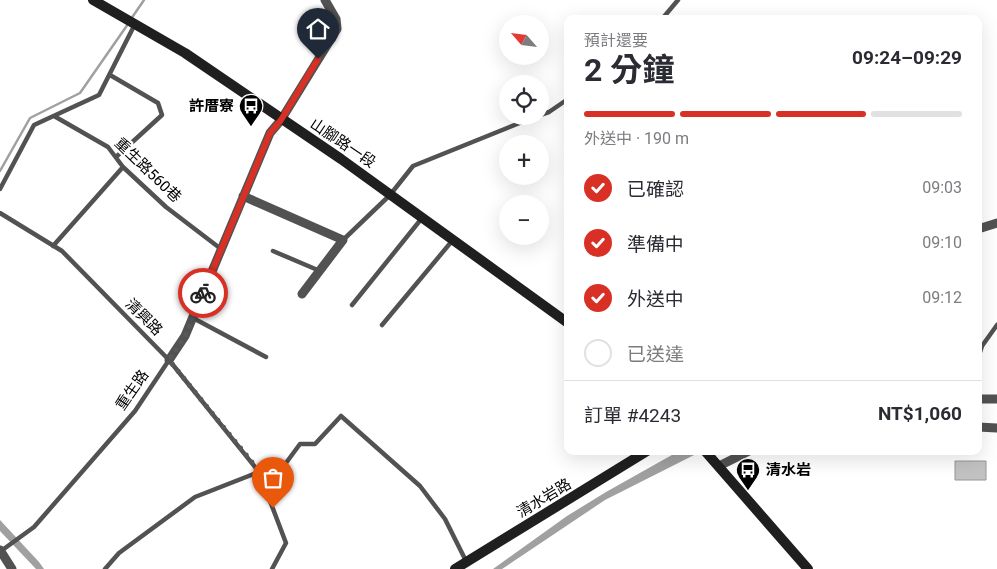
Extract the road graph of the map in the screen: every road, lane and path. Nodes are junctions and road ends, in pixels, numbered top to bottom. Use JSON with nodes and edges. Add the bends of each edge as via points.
{"nodes":[{"id":1,"x":93,"y":0,"type":"edge"},
{"id":2,"x":325,"y":0,"type":"edge"},
{"id":3,"x":678,"y":0,"type":"edge"},
{"id":4,"x":665,"y":15,"type":"edge"},
{"id":5,"x":135,"y":24,"type":"junction"},
{"id":6,"x":110,"y":75,"type":"junction"},
{"id":7,"x":564,"y":102,"type":"edge"},
{"id":8,"x":549,"y":112,"type":"edge"},
{"id":9,"x":54,"y":116,"type":"junction"},
{"id":10,"x":281,"y":120,"type":"junction"},
{"id":11,"x":516,"y":125,"type":"edge"},
{"id":12,"x":116,"y":157,"type":"junction"},
{"id":13,"x":123,"y":167,"type":"junction"},
{"id":14,"x":0,"y":189,"type":"edge"},
{"id":15,"x":390,"y":195,"type":"junction"},
{"id":16,"x":243,"y":196,"type":"junction"},
{"id":17,"x":0,"y":212,"type":"edge"},
{"id":18,"x":422,"y":218,"type":"junction"},
{"id":19,"x":997,"y":223,"type":"edge"},
{"id":20,"x":982,"y":228,"type":"edge"},
{"id":21,"x":343,"y":240,"type":"junction"},
{"id":22,"x":452,"y":240,"type":"junction"},
{"id":23,"x":53,"y":246,"type":"junction"},
{"id":24,"x":221,"y":249,"type":"junction"},
{"id":25,"x":273,"y":251,"type":"dead end"},
{"id":26,"x":320,"y":271,"type":"junction"},
{"id":27,"x":302,"y":294,"type":"dead end"},
{"id":28,"x":352,"y":305,"type":"dead end"},
{"id":29,"x":193,"y":318,"type":"junction"},
{"id":30,"x":564,"y":320,"type":"edge"},
{"id":31,"x":382,"y":325,"type":"dead end"},
{"id":32,"x":997,"y":325,"type":"edge"},
{"id":33,"x":982,"y":346,"type":"edge"},
{"id":34,"x":266,"y":357,"type":"dead end"},
{"id":35,"x":169,"y":360,"type":"junction"},
{"id":36,"x":982,"y":399,"type":"edge"},
{"id":37,"x":997,"y":399,"type":"edge"},
{"id":38,"x":982,"y":427,"type":"edge"},
{"id":39,"x":997,"y":428,"type":"edge"},
{"id":40,"x":640,"y":455,"type":"edge"},
{"id":41,"x":709,"y":455,"type":"edge"},
{"id":42,"x":738,"y":455,"type":"edge"},
{"id":43,"x":716,"y":463,"type":"junction"},
{"id":44,"x":260,"y":472,"type":"junction"},
{"id":45,"x":266,"y":490,"type":"junction"},
{"id":46,"x":0,"y":550,"type":"edge"},
{"id":47,"x":466,"y":562,"type":"junction"},
{"id":48,"x":12,"y":569,"type":"edge"},
{"id":49,"x":105,"y":569,"type":"edge"},
{"id":50,"x":272,"y":569,"type":"edge"},
{"id":51,"x":455,"y":569,"type":"edge"},
{"id":52,"x":808,"y":569,"type":"edge"}],
"edges":[{"from":1,"to":5,"type":"main road","name":"山腳路一段"},
{"from":2,"to":10,"type":"street","name":"重生路","via":[[336,18],[337,29]]},
{"from":3,"to":4,"type":"lane"},
{"from":5,"to":6,"type":"lane"},
{"from":5,"to":10,"type":"main road","name":"山腳路一段","via":[[185,53]]},
{"from":6,"to":9,"type":"lane","via":[[100,95]]},
{"from":6,"to":12,"type":"lane","via":[[158,103],[162,116]]},
{"from":7,"to":8,"type":"lane"},
{"from":9,"to":12,"type":"lane","name":"重生路560巷","via":[[108,147]]},
{"from":9,"to":14,"type":"lane","via":[[34,125]]},
{"from":10,"to":15,"type":"main road","name":"山腳路一段"},
{"from":10,"to":16,"type":"street","name":"重生路","via":[[270,133]]},
{"from":11,"to":15,"type":"lane","via":[[414,166]]},
{"from":12,"to":13,"type":"lane","name":"重生路560巷"},
{"from":13,"to":23,"type":"lane"},
{"from":13,"to":24,"type":"lane","name":"重生路560巷","via":[[166,207]]},
{"from":15,"to":18,"type":"main road","name":"山腳路一段"},
{"from":15,"to":21,"type":"lane"},
{"from":16,"to":21,"type":"street"},
{"from":16,"to":24,"type":"street","name":"重生路"},
{"from":17,"to":23,"type":"lane","name":"清興路"},
{"from":18,"to":22,"type":"main road","name":"山腳路一段"},
{"from":18,"to":28,"type":"lane"},
{"from":19,"to":20,"type":"street"},
{"from":21,"to":26,"type":"street"},
{"from":22,"to":30,"type":"main road","name":"山腳路一段"},
{"from":22,"to":31,"type":"lane"},
{"from":23,"to":35,"type":"lane","name":"清興路","via":[[62,251]]},
{"from":24,"to":29,"type":"street","name":"重生路"},
{"from":25,"to":26,"type":"lane"},
{"from":26,"to":27,"type":"street"},
{"from":29,"to":34,"type":"lane"},
{"from":29,"to":35,"type":"street","name":"重生路"},
{"from":32,"to":33,"type":"lane"},
{"from":35,"to":44,"type":"lane","name":"清興路"},
{"from":35,"to":46,"type":"lane","name":"重生路","via":[[135,411],[34,527]]},
{"from":36,"to":37,"type":"street"},
{"from":38,"to":39,"type":"street"},
{"from":40,"to":47,"type":"main road","name":"清水岩路"},
{"from":41,"to":43,"type":"main road"},
{"from":42,"to":43,"type":"street"},
{"from":43,"to":52,"type":"main road"},
{"from":44,"to":45,"type":"lane","name":"清興路"},
{"from":44,"to":49,"type":"lane","via":[[195,497],[119,553]]},
{"from":45,"to":47,"type":"lane","via":[[300,444],[315,444],[341,416],[420,486],[445,519]]},
{"from":45,"to":50,"type":"lane","name":"清興路","via":[[286,543]]},
{"from":46,"to":48,"type":"street"},
{"from":47,"to":51,"type":"main road","name":"清水岩路"}]}
